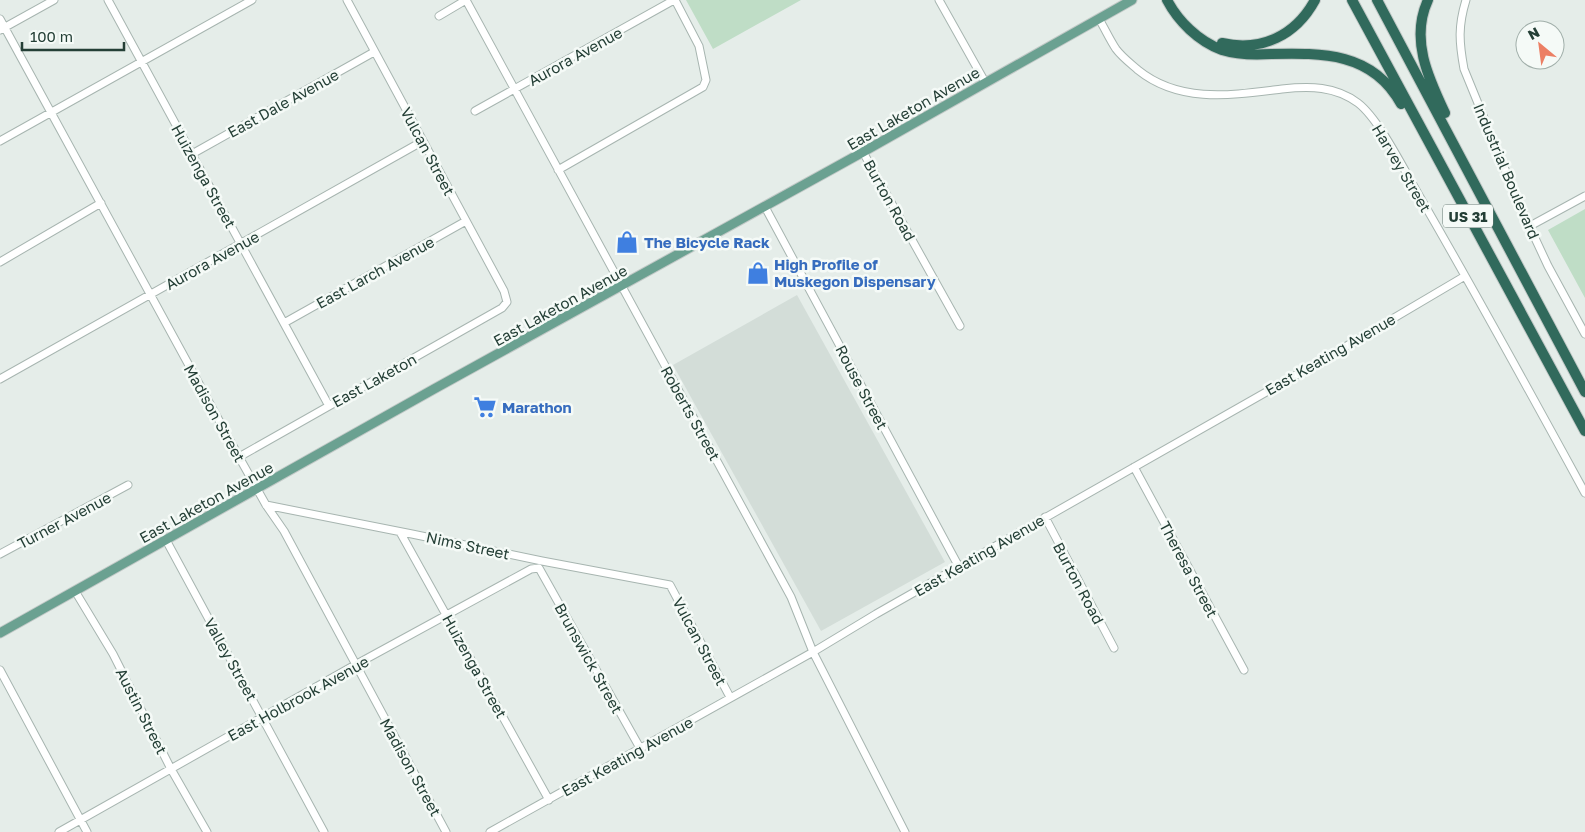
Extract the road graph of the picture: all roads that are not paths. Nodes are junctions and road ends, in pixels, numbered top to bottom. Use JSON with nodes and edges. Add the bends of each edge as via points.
{"nodes":[{"id":1,"x":54,"y":0,"type":"edge"},
{"id":2,"x":108,"y":0,"type":"edge"},
{"id":3,"x":252,"y":0,"type":"edge"},
{"id":4,"x":347,"y":0,"type":"edge"},
{"id":5,"x":466,"y":0,"type":"edge"},
{"id":6,"x":674,"y":0,"type":"edge"},
{"id":7,"x":939,"y":0,"type":"edge"},
{"id":8,"x":1132,"y":0,"type":"edge"},
{"id":9,"x":1168,"y":0,"type":"edge"},
{"id":10,"x":1315,"y":0,"type":"edge"},
{"id":11,"x":1352,"y":0,"type":"edge"},
{"id":12,"x":1377,"y":0,"type":"edge"},
{"id":13,"x":1428,"y":0,"type":"edge"},
{"id":14,"x":1466,"y":0,"type":"edge"},
{"id":15,"x":440,"y":16,"type":"dead end"},
{"id":16,"x":0,"y":19,"type":"edge"},
{"id":17,"x":1099,"y":19,"type":"junction"},
{"id":18,"x":2,"y":29,"type":"edge"},
{"id":19,"x":374,"y":52,"type":"junction"},
{"id":20,"x":142,"y":62,"type":"junction"},
{"id":21,"x":985,"y":82,"type":"junction"},
{"id":22,"x":514,"y":90,"type":"junction"},
{"id":23,"x":475,"y":111,"type":"dead end"},
{"id":24,"x":51,"y":113,"type":"junction"},
{"id":25,"x":0,"y":141,"type":"edge"},
{"id":26,"x":423,"y":141,"type":"junction"},
{"id":27,"x":1428,"y":142,"type":"junction"},
{"id":28,"x":863,"y":152,"type":"junction"},
{"id":29,"x":192,"y":154,"type":"junction"},
{"id":30,"x":558,"y":170,"type":"junction"},
{"id":31,"x":1469,"y":171,"type":"junction"},
{"id":32,"x":1585,"y":196,"type":"edge"},
{"id":33,"x":101,"y":203,"type":"junction"},
{"id":34,"x":765,"y":207,"type":"junction"},
{"id":35,"x":466,"y":221,"type":"junction"},
{"id":36,"x":1530,"y":226,"type":"junction"},
{"id":37,"x":241,"y":243,"type":"junction"},
{"id":38,"x":0,"y":262,"type":"edge"},
{"id":39,"x":1465,"y":276,"type":"junction"},
{"id":40,"x":621,"y":286,"type":"junction"},
{"id":41,"x":150,"y":294,"type":"junction"},
{"id":42,"x":507,"y":302,"type":"joint"},
{"id":43,"x":284,"y":323,"type":"junction"},
{"id":44,"x":960,"y":326,"type":"dead end"},
{"id":45,"x":1585,"y":334,"type":"edge"},
{"id":46,"x":0,"y":379,"type":"edge"},
{"id":47,"x":1585,"y":392,"type":"edge"},
{"id":48,"x":330,"y":406,"type":"junction"},
{"id":49,"x":1585,"y":431,"type":"edge"},
{"id":50,"x":238,"y":457,"type":"junction"},
{"id":51,"x":1134,"y":467,"type":"junction"},
{"id":52,"x":128,"y":486,"type":"dead end"},
{"id":53,"x":257,"y":489,"type":"junction"},
{"id":54,"x":1585,"y":493,"type":"edge"},
{"id":55,"x":266,"y":505,"type":"junction"},
{"id":56,"x":1044,"y":517,"type":"junction"},
{"id":57,"x":400,"y":532,"type":"junction"},
{"id":58,"x":166,"y":540,"type":"junction"},
{"id":59,"x":0,"y":554,"type":"edge"},
{"id":60,"x":959,"y":567,"type":"junction"},
{"id":61,"x":539,"y":568,"type":"joint"},
{"id":62,"x":670,"y":585,"type":"joint"},
{"id":63,"x":75,"y":591,"type":"junction"},
{"id":64,"x":447,"y":616,"type":"junction"},
{"id":65,"x":0,"y":634,"type":"edge"},
{"id":66,"x":1114,"y":648,"type":"dead end"},
{"id":67,"x":813,"y":652,"type":"junction"},
{"id":68,"x":355,"y":665,"type":"junction"},
{"id":69,"x":0,"y":670,"type":"edge"},
{"id":70,"x":1244,"y":670,"type":"dead end"},
{"id":71,"x":730,"y":697,"type":"junction"},
{"id":72,"x":263,"y":717,"type":"junction"},
{"id":73,"x":640,"y":748,"type":"junction"},
{"id":74,"x":171,"y":769,"type":"junction"},
{"id":75,"x":549,"y":800,"type":"junction"},
{"id":76,"x":80,"y":820,"type":"junction"},
{"id":77,"x":59,"y":832,"type":"edge"},
{"id":78,"x":87,"y":832,"type":"edge"},
{"id":79,"x":207,"y":832,"type":"edge"},
{"id":80,"x":324,"y":832,"type":"edge"},
{"id":81,"x":446,"y":832,"type":"edge"},
{"id":82,"x":490,"y":832,"type":"edge"},
{"id":83,"x":905,"y":832,"type":"edge"}],
"edges":[{"from":1,"to":18,"type":"street"},
{"from":2,"to":20,"type":"street","name":"Huizenga Street"},
{"from":3,"to":20,"type":"street"},
{"from":4,"to":19,"type":"street","name":"Vulcan Street"},
{"from":5,"to":15,"type":"street"},
{"from":5,"to":22,"type":"street","name":"Roberts Street"},
{"from":6,"to":22,"type":"street","name":"Aurora Avenue"},
{"from":6,"to":30,"type":"street","via":[[697,41],[706,80],[701,89]]},
{"from":7,"to":21,"type":"street"},
{"from":8,"to":17,"type":"main road","name":"East Laketon Avenue"},
{"from":9,"to":10,"type":"highway","via":[[1197,30],[1210,38],[1233,46],[1247,46],[1270,42],[1290,31],[1307,14]]},
{"from":9,"to":27,"type":"highway","via":[[1173,12],[1192,32],[1222,50],[1241,54],[1334,56],[1368,69],[1390,88],[1411,123]]},
{"from":11,"to":27,"type":"highway","number":"US 31"},
{"from":12,"to":31,"type":"highway","number":"US 31"},
{"from":13,"to":31,"type":"highway","via":[[1422,20],[1424,64],[1469,160]]},
{"from":14,"to":36,"type":"street","name":"Industrial Boulevard","via":[[1459,30],[1464,69]]},
{"from":16,"to":18,"type":"street","name":"Madison Street"},
{"from":17,"to":21,"type":"main road","name":"East Laketon Avenue"},
{"from":17,"to":39,"type":"street","name":"Harvey Street","via":[[1126,60],[1151,79],[1176,90],[1216,95],[1317,87],[1339,92],[1360,105],[1383,134]]},
{"from":18,"to":24,"type":"street","name":"Madison Street"},
{"from":19,"to":26,"type":"street","name":"Vulcan Street"},
{"from":19,"to":29,"type":"street","name":"East Dale Avenue"},
{"from":20,"to":24,"type":"street"},
{"from":20,"to":29,"type":"street","name":"Huizenga Street"},
{"from":21,"to":28,"type":"main road","name":"East Laketon Avenue"},
{"from":22,"to":23,"type":"street","name":"Aurora Avenue"},
{"from":22,"to":30,"type":"street","name":"Roberts Street"},
{"from":24,"to":25,"type":"street"},
{"from":24,"to":33,"type":"street","name":"Madison Street"},
{"from":26,"to":35,"type":"street","name":"Vulcan Street"},
{"from":26,"to":37,"type":"street","name":"Aurora Avenue"},
{"from":27,"to":49,"type":"highway","number":"US 31"},
{"from":28,"to":34,"type":"main road","name":"East Laketon Avenue"},
{"from":28,"to":44,"type":"street","name":"Burton Road"},
{"from":29,"to":37,"type":"street","name":"Huizenga Street"},
{"from":30,"to":40,"type":"street","name":"Roberts Street"},
{"from":31,"to":47,"type":"highway","number":"US 31"},
{"from":32,"to":36,"type":"street"},
{"from":33,"to":38,"type":"street"},
{"from":33,"to":41,"type":"street","name":"Madison Street"},
{"from":34,"to":40,"type":"main road","name":"East Laketon Avenue"},
{"from":34,"to":60,"type":"street","name":"Rouse Street"},
{"from":35,"to":42,"type":"street","name":"Vulcan Street"},
{"from":35,"to":43,"type":"street","name":"East Larch Avenue"},
{"from":36,"to":45,"type":"street","name":"Industrial Boulevard"},
{"from":37,"to":41,"type":"street","name":"Aurora Avenue"},
{"from":37,"to":43,"type":"street","name":"Huizenga Street"},
{"from":39,"to":51,"type":"street","name":"East Keating Avenue"},
{"from":39,"to":54,"type":"street","name":"Harvey Street"},
{"from":40,"to":53,"type":"main road","name":"East Laketon Avenue"},
{"from":40,"to":67,"type":"street","name":"Roberts Street","via":[[791,597]]},
{"from":41,"to":46,"type":"street","name":"Aurora Avenue"},
{"from":41,"to":50,"type":"street","name":"Madison Street"},
{"from":42,"to":48,"type":"street","name":"East Laketon","via":[[502,308]]},
{"from":43,"to":48,"type":"street","name":"Huizenga Street"},
{"from":48,"to":50,"type":"street","name":"East Laketon"},
{"from":50,"to":53,"type":"street","name":"Madison Street"},
{"from":51,"to":56,"type":"street","name":"East Keating Avenue"},
{"from":51,"to":70,"type":"street","name":"Theresa Street"},
{"from":52,"to":59,"type":"street","name":"Turner Avenue"},
{"from":53,"to":55,"type":"street","name":"Madison Street"},
{"from":53,"to":58,"type":"main road","name":"East Laketon Avenue"},
{"from":55,"to":57,"type":"street","name":"Nims Street"},
{"from":55,"to":68,"type":"street","name":"Madison Street","via":[[284,531]]},
{"from":56,"to":60,"type":"street","name":"East Keating Avenue"},
{"from":56,"to":66,"type":"street","name":"Burton Road"},
{"from":57,"to":62,"type":"street","name":"Nims Street"},
{"from":57,"to":64,"type":"street","name":"Huizenga Street"},
{"from":58,"to":63,"type":"main road","name":"East Laketon Avenue"},
{"from":58,"to":72,"type":"street","name":"Valley Street"},
{"from":60,"to":67,"type":"street","name":"East Keating Avenue"},
{"from":61,"to":64,"type":"street","name":"East Holbrook Avenue","via":[[531,569]]},
{"from":61,"to":73,"type":"street","name":"Brunswick Street"},
{"from":62,"to":71,"type":"street","name":"Vulcan Street"},
{"from":63,"to":65,"type":"main road","name":"East Laketon Avenue"},
{"from":63,"to":74,"type":"street","name":"Austin Street","via":[[113,654]]},
{"from":64,"to":68,"type":"street","name":"East Holbrook Avenue"},
{"from":64,"to":75,"type":"street","name":"Huizenga Street"},
{"from":67,"to":71,"type":"street","name":"East Keating Avenue"},
{"from":67,"to":83,"type":"street","name":"Roberts Street"},
{"from":68,"to":72,"type":"street","name":"East Holbrook Avenue"},
{"from":68,"to":81,"type":"street","name":"Madison Street"},
{"from":69,"to":76,"type":"street"},
{"from":71,"to":73,"type":"street","name":"East Keating Avenue"},
{"from":72,"to":74,"type":"street","name":"East Holbrook Avenue"},
{"from":72,"to":80,"type":"street","name":"Valley Street"},
{"from":73,"to":75,"type":"street","name":"East Keating Avenue"},
{"from":74,"to":76,"type":"street","name":"East Holbrook Avenue"},
{"from":74,"to":79,"type":"street","name":"Austin Street"},
{"from":75,"to":82,"type":"street","name":"East Keating Avenue"},
{"from":76,"to":77,"type":"street","name":"East Holbrook Avenue"},
{"from":76,"to":78,"type":"street"}]}
